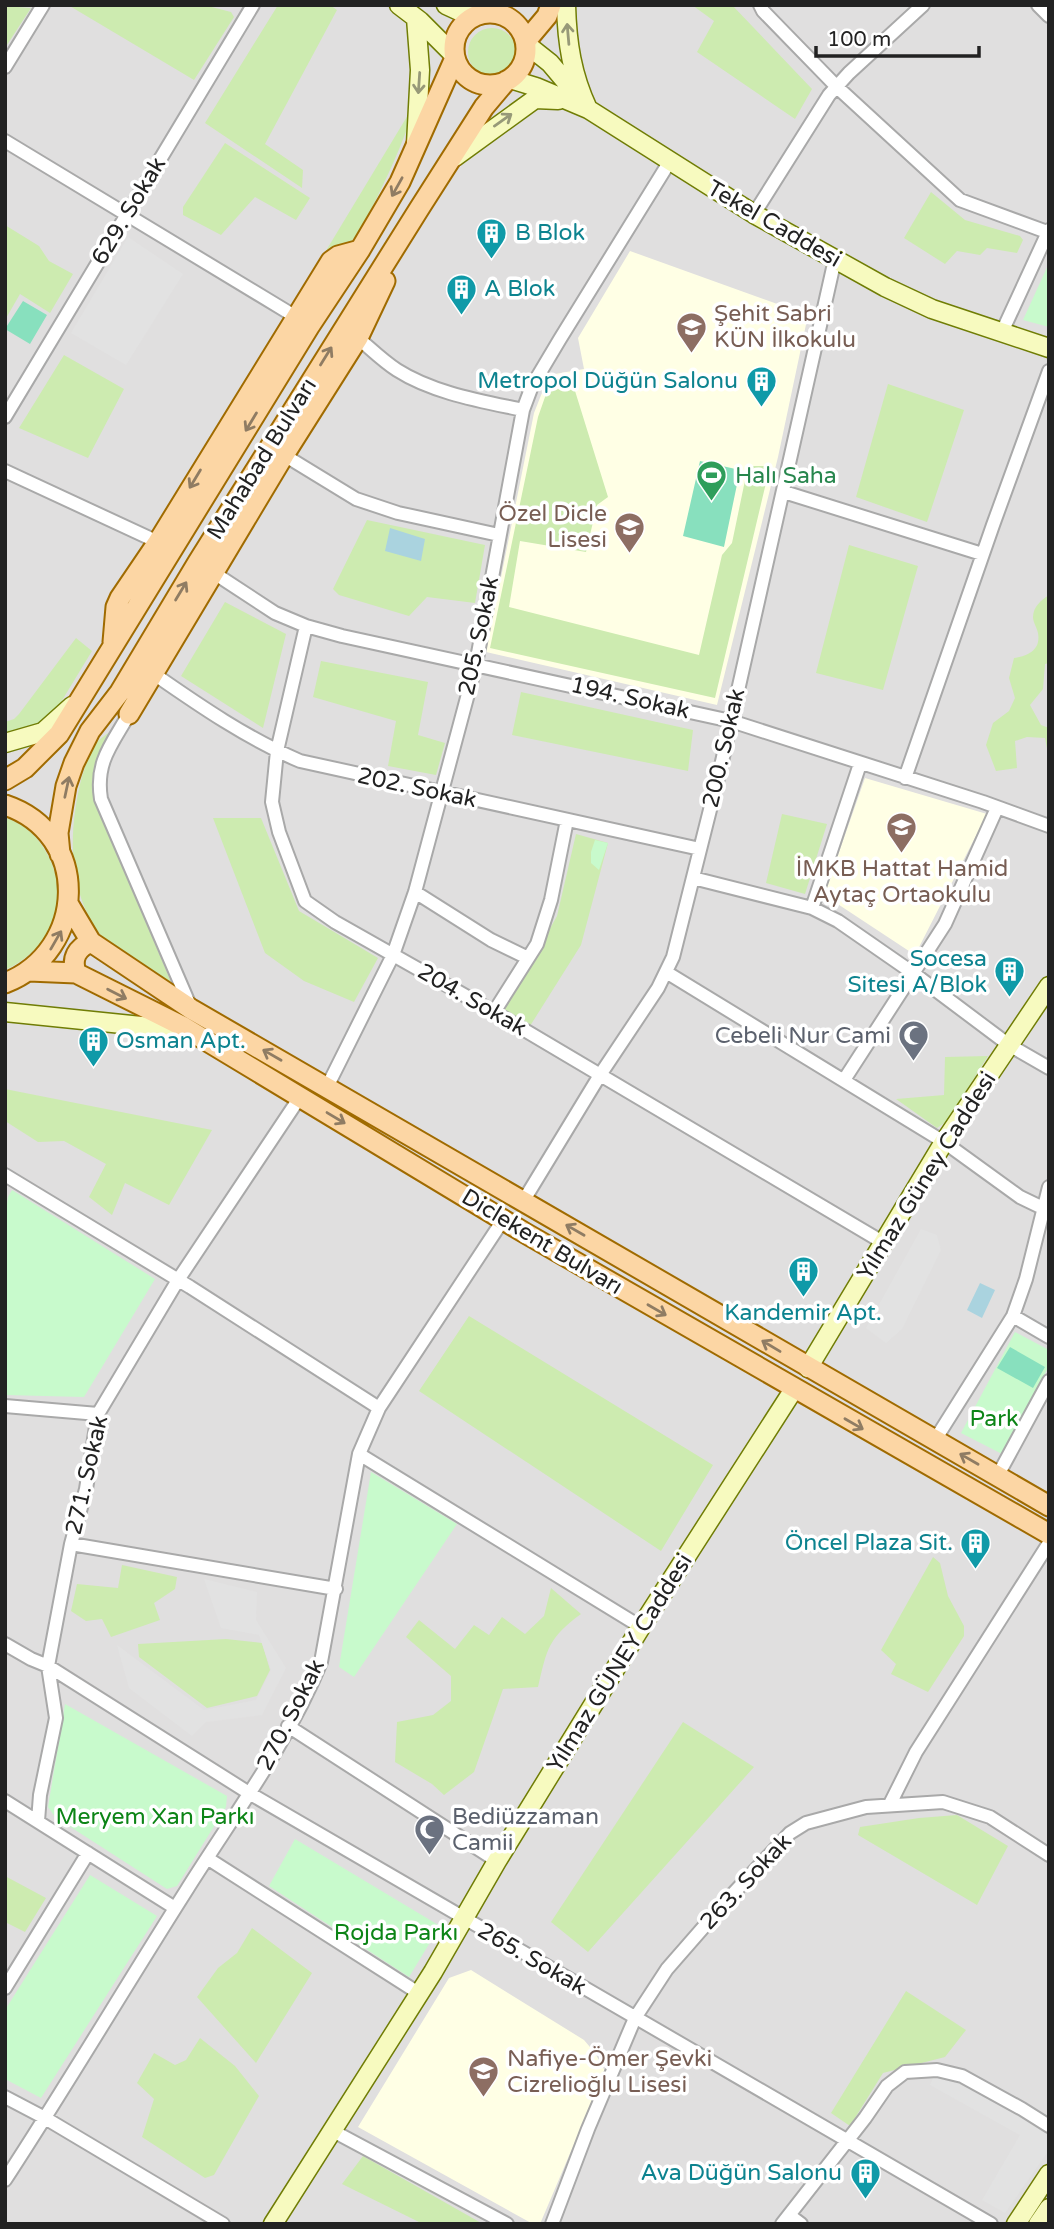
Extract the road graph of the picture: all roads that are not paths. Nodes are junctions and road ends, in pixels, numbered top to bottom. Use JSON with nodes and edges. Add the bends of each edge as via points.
{"nodes":[{"id":1,"x":43,"y":5,"type":"edge"},
{"id":2,"x":253,"y":5,"type":"edge"},
{"id":3,"x":399,"y":5,"type":"edge"},
{"id":4,"x":446,"y":5,"type":"edge"},
{"id":5,"x":551,"y":5,"type":"edge"},
{"id":6,"x":566,"y":5,"type":"edge"},
{"id":7,"x":923,"y":5,"type":"edge"},
{"id":8,"x":1038,"y":5,"type":"edge"},
{"id":9,"x":761,"y":8,"type":"edge"},
{"id":10,"x":482,"y":12,"type":"edge"},
{"id":11,"x":1049,"y":16,"type":"edge"},
{"id":12,"x":416,"y":18,"type":"junction"},
{"id":13,"x":526,"y":43,"type":"junction"},
{"id":14,"x":454,"y":57,"type":"junction"},
{"id":15,"x":5,"y":67,"type":"edge"},
{"id":16,"x":508,"y":80,"type":"junction"},
{"id":17,"x":837,"y":86,"type":"junction"},
{"id":18,"x":588,"y":109,"type":"junction"},
{"id":19,"x":5,"y":141,"type":"edge"},
{"id":20,"x":415,"y":147,"type":"junction"},
{"id":21,"x":449,"y":161,"type":"junction"},
{"id":22,"x":670,"y":161,"type":"junction"},
{"id":23,"x":419,"y":209,"type":"junction"},
{"id":24,"x":127,"y":214,"type":"junction"},
{"id":25,"x":754,"y":214,"type":"junction"},
{"id":26,"x":1048,"y":231,"type":"edge"},
{"id":27,"x":360,"y":250,"type":"junction"},
{"id":28,"x":835,"y":259,"type":"junction"},
{"id":29,"x":296,"y":317,"type":"junction"},
{"id":30,"x":1002,"y":332,"type":"junction"},
{"id":31,"x":358,"y":338,"type":"junction"},
{"id":32,"x":1049,"y":348,"type":"edge"},
{"id":33,"x":1049,"y":371,"type":"edge"},
{"id":34,"x":523,"y":410,"type":"junction"},
{"id":35,"x":5,"y":417,"type":"edge"},
{"id":36,"x":284,"y":455,"type":"junction"},
{"id":37,"x":5,"y":471,"type":"edge"},
{"id":38,"x":784,"y":492,"type":"junction"},
{"id":39,"x":499,"y":535,"type":"junction"},
{"id":40,"x":158,"y":542,"type":"junction"},
{"id":41,"x":982,"y":554,"type":"junction"},
{"id":42,"x":214,"y":573,"type":"junction"},
{"id":43,"x":306,"y":626,"type":"junction"},
{"id":44,"x":112,"y":648,"type":"junction"},
{"id":45,"x":475,"y":664,"type":"junction"},
{"id":46,"x":154,"y":674,"type":"junction"},
{"id":47,"x":120,"y":692,"type":"junction"},
{"id":48,"x":80,"y":699,"type":"junction"},
{"id":49,"x":129,"y":714,"type":"junction"},
{"id":50,"x":731,"y":721,"type":"junction"},
{"id":51,"x":5,"y":743,"type":"edge"},
{"id":52,"x":277,"y":751,"type":"junction"},
{"id":53,"x":860,"y":764,"type":"junction"},
{"id":54,"x":905,"y":778,"type":"junction"},
{"id":55,"x":5,"y":780,"type":"edge"},
{"id":56,"x":442,"y":793,"type":"junction"},
{"id":57,"x":5,"y":805,"type":"edge"},
{"id":58,"x":997,"y":807,"type":"junction"},
{"id":59,"x":567,"y":820,"type":"junction"},
{"id":60,"x":1049,"y":826,"type":"edge"},
{"id":61,"x":700,"y":849,"type":"junction"},
{"id":62,"x":60,"y":854,"type":"junction"},
{"id":63,"x":693,"y":878,"type":"junction"},
{"id":64,"x":415,"y":892,"type":"junction"},
{"id":65,"x":69,"y":905,"type":"junction"},
{"id":66,"x":812,"y":908,"type":"junction"},
{"id":67,"x":91,"y":942,"type":"junction"},
{"id":68,"x":393,"y":955,"type":"junction"},
{"id":69,"x":528,"y":958,"type":"junction"},
{"id":70,"x":29,"y":971,"type":"junction"},
{"id":71,"x":76,"y":972,"type":"junction"},
{"id":72,"x":666,"y":972,"type":"junction"},
{"id":73,"x":913,"y":973,"type":"junction"},
{"id":74,"x":5,"y":983,"type":"edge"},
{"id":75,"x":1049,"y":986,"type":"edge"},
{"id":76,"x":191,"y":1009,"type":"junction"},
{"id":77,"x":5,"y":1012,"type":"edge"},
{"id":78,"x":494,"y":1012,"type":"junction"},
{"id":79,"x":184,"y":1028,"type":"junction"},
{"id":80,"x":1009,"y":1045,"type":"junction"},
{"id":81,"x":1049,"y":1068,"type":"edge"},
{"id":82,"x":600,"y":1076,"type":"junction"},
{"id":83,"x":844,"y":1080,"type":"junction"},
{"id":84,"x":327,"y":1087,"type":"junction"},
{"id":85,"x":300,"y":1097,"type":"junction"},
{"id":86,"x":944,"y":1142,"type":"junction"},
{"id":87,"x":5,"y":1175,"type":"edge"},
{"id":88,"x":1049,"y":1187,"type":"edge"},
{"id":89,"x":524,"y":1200,"type":"junction"},
{"id":90,"x":1046,"y":1210,"type":"edge"},
{"id":91,"x":503,"y":1220,"type":"junction"},
{"id":92,"x":884,"y":1243,"type":"junction"},
{"id":93,"x":178,"y":1280,"type":"junction"},
{"id":94,"x":1013,"y":1316,"type":"junction"},
{"id":95,"x":1049,"y":1337,"type":"edge"},
{"id":96,"x":808,"y":1368,"type":"junction"},
{"id":97,"x":1049,"y":1381,"type":"edge"},
{"id":98,"x":794,"y":1389,"type":"junction"},
{"id":99,"x":5,"y":1406,"type":"edge"},
{"id":100,"x":379,"y":1408,"type":"junction"},
{"id":101,"x":99,"y":1414,"type":"junction"},
{"id":102,"x":935,"y":1440,"type":"junction"},
{"id":103,"x":359,"y":1454,"type":"junction"},
{"id":104,"x":998,"y":1475,"type":"junction"},
{"id":105,"x":1049,"y":1506,"type":"edge"},
{"id":106,"x":1049,"y":1534,"type":"edge"},
{"id":107,"x":71,"y":1544,"type":"junction"},
{"id":108,"x":1049,"y":1544,"type":"edge"},
{"id":109,"x":336,"y":1590,"type":"junction"},
{"id":110,"x":642,"y":1628,"type":"junction"},
{"id":111,"x":5,"y":1644,"type":"edge"},
{"id":112,"x":48,"y":1666,"type":"junction"},
{"id":113,"x":288,"y":1726,"type":"junction"},
{"id":114,"x":249,"y":1793,"type":"junction"},
{"id":115,"x":5,"y":1801,"type":"edge"},
{"id":116,"x":890,"y":1804,"type":"junction"},
{"id":117,"x":38,"y":1821,"type":"junction"},
{"id":118,"x":88,"y":1853,"type":"junction"},
{"id":119,"x":1049,"y":1855,"type":"edge"},
{"id":120,"x":207,"y":1858,"type":"junction"},
{"id":121,"x":496,"y":1861,"type":"junction"},
{"id":122,"x":175,"y":1908,"type":"junction"},
{"id":123,"x":463,"y":1919,"type":"junction"},
{"id":124,"x":5,"y":1988,"type":"edge"},
{"id":125,"x":420,"y":1994,"type":"junction"},
{"id":126,"x":635,"y":2018,"type":"junction"},
{"id":127,"x":5,"y":2097,"type":"edge"},
{"id":128,"x":45,"y":2118,"type":"junction"},
{"id":129,"x":1049,"y":2126,"type":"edge"},
{"id":130,"x":332,"y":2130,"type":"junction"},
{"id":131,"x":847,"y":2141,"type":"junction"},
{"id":132,"x":1049,"y":2174,"type":"edge"},
{"id":133,"x":5,"y":2180,"type":"edge"},
{"id":134,"x":1049,"y":2208,"type":"edge"},
{"id":135,"x":785,"y":2219,"type":"edge"},
{"id":136,"x":223,"y":2224,"type":"edge"},
{"id":137,"x":273,"y":2224,"type":"edge"},
{"id":138,"x":508,"y":2224,"type":"edge"},
{"id":139,"x":552,"y":2224,"type":"edge"},
{"id":140,"x":801,"y":2224,"type":"edge"},
{"id":141,"x":991,"y":2224,"type":"edge"},
{"id":142,"x":1016,"y":2224,"type":"edge"},
{"id":143,"x":1038,"y":2224,"type":"edge"}],
"edges":[{"from":1,"to":15,"type":"street"},
{"from":2,"to":24,"type":"street","name":"629. Sokak"},
{"from":3,"to":12,"type":"street"},
{"from":4,"to":10,"type":"street"},
{"from":5,"to":13,"type":"main road"},
{"from":18,"to":6,"type":"street","one_way":true,"via":[[577,84]]},
{"from":7,"to":17,"type":"street"},
{"from":8,"to":11,"type":"street"},
{"from":9,"to":17,"type":"street"},
{"from":10,"to":13,"type":"main road","via":[[505,15],[515,22]]},
{"from":10,"to":14,"type":"main road","via":[[458,30]]},
{"from":12,"to":14,"type":"street"},
{"from":12,"to":20,"type":"street","one_way":true,"via":[[420,70]]},
{"from":13,"to":16,"type":"main road","via":[[522,67]]},
{"from":13,"to":18,"type":"street","via":[[550,63]]},
{"from":14,"to":16,"type":"main road","via":[[472,81],[491,85]]},
{"from":14,"to":20,"type":"main road","name":"Mahabad Bulvarı"},
{"from":16,"to":18,"type":"street","name":"Tekel Caddesi"},
{"from":16,"to":21,"type":"main road","name":"Mahabad Bulvarı","via":[[484,107]]},
{"from":17,"to":25,"type":"street"},
{"from":17,"to":26,"type":"street","via":[[960,200]]},
{"from":21,"to":18,"type":"street","one_way":true,"via":[[534,99]]},
{"from":18,"to":22,"type":"street","name":"Tekel Caddesi"},
{"from":19,"to":24,"type":"street"},
{"from":20,"to":27,"type":"main road","name":"Mahabad Bulvarı","one_way":true},
{"from":21,"to":23,"type":"main road","name":"Mahabad Bulvarı"},
{"from":22,"to":25,"type":"street","name":"Tekel Caddesi"},
{"from":22,"to":34,"type":"street","name":"205. Sokak","via":[[559,339]]},
{"from":23,"to":31,"type":"main road"},
{"from":47,"to":23,"type":"main road","name":"Mahabad Bulvarı","one_way":true},
{"from":24,"to":29,"type":"street"},
{"from":24,"to":35,"type":"street","name":"629. Sokak"},
{"from":25,"to":28,"type":"street","name":"Tekel Caddesi"},
{"from":26,"to":30,"type":"street"},
{"from":27,"to":29,"type":"main road","via":[[331,261]]},
{"from":27,"to":44,"type":"main road","name":"Mahabad Bulvarı","one_way":true},
{"from":28,"to":30,"type":"street","name":"Tekel Caddesi","via":[[932,309]]},
{"from":28,"to":38,"type":"street","name":"200. Sokak"},
{"from":29,"to":40,"type":"main road","one_way":true},
{"from":30,"to":32,"type":"street","name":"Tekel Caddesi"},
{"from":31,"to":34,"type":"street","via":[[419,381]]},
{"from":31,"to":36,"type":"main road"},
{"from":33,"to":41,"type":"street"},
{"from":34,"to":39,"type":"street","name":"205. Sokak"},
{"from":36,"to":39,"type":"street","via":[[356,499]]},
{"from":36,"to":42,"type":"main road"},
{"from":37,"to":40,"type":"street"},
{"from":38,"to":41,"type":"street"},
{"from":38,"to":50,"type":"street","name":"200. Sokak"},
{"from":39,"to":45,"type":"street","name":"205. Sokak"},
{"from":40,"to":44,"type":"main road","via":[[116,607]]},
{"from":41,"to":54,"type":"street"},
{"from":42,"to":43,"type":"street","name":"194. Sokak","via":[[275,613]]},
{"from":42,"to":46,"type":"main road"},
{"from":43,"to":45,"type":"street","name":"194. Sokak"},
{"from":43,"to":52,"type":"street","name":"204. Sokak"},
{"from":44,"to":48,"type":"main road","name":"Mahabad Bulvarı"},
{"from":45,"to":50,"type":"street","name":"194. Sokak"},
{"from":45,"to":56,"type":"street","name":"205. Sokak"},
{"from":46,"to":49,"type":"main road"},
{"from":46,"to":52,"type":"street","name":"202. Sokak"},
{"from":47,"to":49,"type":"main road"},
{"from":62,"to":47,"type":"main road","name":"Mahabad Bulvarı","one_way":true,"via":[[58,833],[74,763],[90,731]]},
{"from":48,"to":51,"type":"street","via":[[43,732]]},
{"from":48,"to":55,"type":"main road","name":"Mahabad Bulvarı","via":[[59,734],[25,768]]},
{"from":49,"to":76,"type":"street","via":[[101,764],[101,799]]},
{"from":50,"to":53,"type":"street","name":"194. Sokak"},
{"from":50,"to":61,"type":"street","name":"200. Sokak"},
{"from":52,"to":56,"type":"street","name":"202. Sokak","via":[[300,761]]},
{"from":52,"to":68,"type":"street","name":"204. Sokak","via":[[274,814],[305,901]]},
{"from":53,"to":54,"type":"street","name":"194. Sokak"},
{"from":53,"to":66,"type":"street"},
{"from":54,"to":58,"type":"street","name":"194. Sokak"},
{"from":56,"to":59,"type":"street","name":"202. Sokak"},
{"from":56,"to":64,"type":"street","name":"205. Sokak"},
{"from":57,"to":62,"type":"main road","via":[[30,818]]},
{"from":58,"to":60,"type":"street","name":"194. Sokak"},
{"from":58,"to":73,"type":"street","via":[[945,924]]},
{"from":59,"to":61,"type":"street","name":"202. Sokak"},
{"from":59,"to":69,"type":"street","via":[[551,900]]},
{"from":61,"to":63,"type":"street","name":"200. Sokak"},
{"from":62,"to":65,"type":"main road","via":[[68,879]]},
{"from":63,"to":66,"type":"street"},
{"from":63,"to":72,"type":"street","name":"200. Sokak"},
{"from":64,"to":68,"type":"street","name":"205. Sokak"},
{"from":64,"to":69,"type":"street"},
{"from":65,"to":67,"type":"main road","name":"Diclekent Bulvarı"},
{"from":70,"to":65,"type":"main road","one_way":true,"via":[[56,942]]},
{"from":66,"to":73,"type":"street"},
{"from":67,"to":71,"type":"main road","via":[[76,954]]},
{"from":67,"to":76,"type":"main road","name":"Diclekent Bulvarı"},
{"from":68,"to":78,"type":"street","name":"204. Sokak"},
{"from":68,"to":84,"type":"street","name":"205. Sokak"},
{"from":69,"to":78,"type":"street"},
{"from":70,"to":71,"type":"main road","name":"Diclekent Bulvarı"},
{"from":70,"to":74,"type":"main road"},
{"from":71,"to":79,"type":"main road","name":"Diclekent Bulvarı","one_way":true},
{"from":72,"to":82,"type":"street","name":"200. Sokak"},
{"from":72,"to":83,"type":"street"},
{"from":73,"to":80,"type":"street"},
{"from":73,"to":83,"type":"street"},
{"from":75,"to":80,"type":"street","name":"Yılmaz Güney Caddesi"},
{"from":84,"to":76,"type":"main road","name":"Diclekent Bulvarı","one_way":true},
{"from":77,"to":79,"type":"street"},
{"from":78,"to":82,"type":"street","name":"204. Sokak"},
{"from":79,"to":85,"type":"main road","name":"Diclekent Bulvarı"},
{"from":80,"to":81,"type":"street"},
{"from":80,"to":86,"type":"street","name":"Yılmaz Güney Caddesi"},
{"from":82,"to":89,"type":"street","name":"200. Sokak"},
{"from":82,"to":92,"type":"street","name":"204. Sokak"},
{"from":83,"to":86,"type":"street"},
{"from":84,"to":89,"type":"main road","name":"Diclekent Bulvarı"},
{"from":85,"to":91,"type":"main road","name":"Diclekent Bulvarı","one_way":true},
{"from":85,"to":93,"type":"street","name":"271. Sokak"},
{"from":86,"to":90,"type":"street","via":[[1020,1197]]},
{"from":86,"to":92,"type":"street","name":"Yılmaz Güney Caddesi"},
{"from":87,"to":93,"type":"street"},
{"from":88,"to":90,"type":"street"},
{"from":96,"to":89,"type":"main road","name":"Diclekent Bulvarı","one_way":true},
{"from":90,"to":94,"type":"street"},
{"from":91,"to":98,"type":"main road","name":"Diclekent Bulvarı","one_way":true},
{"from":91,"to":100,"type":"street","name":"270. Sokak"},
{"from":92,"to":96,"type":"street","name":"Yılmaz Güney Caddesi"},
{"from":93,"to":100,"type":"street"},
{"from":93,"to":101,"type":"street","name":"271. Sokak"},
{"from":94,"to":95,"type":"street"},
{"from":94,"to":102,"type":"street"},
{"from":96,"to":102,"type":"main road","name":"Diclekent Bulvarı"},
{"from":97,"to":104,"type":"street"},
{"from":98,"to":106,"type":"main road","name":"Diclekent Bulvarı","one_way":true},
{"from":98,"to":110,"type":"street","name":"Yılmaz GÜNEY Caddesi"},
{"from":99,"to":101,"type":"street"},
{"from":100,"to":103,"type":"street","name":"270. Sokak"},
{"from":101,"to":107,"type":"street","name":"271. Sokak"},
{"from":104,"to":102,"type":"main road","name":"Diclekent Bulvarı","one_way":true},
{"from":103,"to":109,"type":"street","name":"270. Sokak"},
{"from":103,"to":110,"type":"street"},
{"from":104,"to":105,"type":"main road","name":"Diclekent Bulvarı"},
{"from":107,"to":109,"type":"street"},
{"from":107,"to":112,"type":"street","name":"271. Sokak"},
{"from":108,"to":116,"type":"street","via":[[916,1752]]},
{"from":109,"to":113,"type":"street","name":"270. Sokak","via":[[321,1662]]},
{"from":110,"to":121,"type":"street","name":"Yılmaz GÜNEY Caddesi"},
{"from":111,"to":112,"type":"street","name":"265. Sokak"},
{"from":112,"to":114,"type":"street","name":"265. Sokak"},
{"from":112,"to":117,"type":"street","name":"271. Sokak","via":[[56,1718]]},
{"from":113,"to":114,"type":"street","name":"270. Sokak"},
{"from":113,"to":121,"type":"street"},
{"from":114,"to":120,"type":"street","name":"270. Sokak"},
{"from":114,"to":123,"type":"street","name":"265. Sokak"},
{"from":115,"to":117,"type":"street"},
{"from":116,"to":119,"type":"street","name":"263. Sokak","via":[[943,1802],[970,1810]]},
{"from":116,"to":126,"type":"street","name":"263. Sokak","via":[[827,1816],[790,1833],[667,1969]]},
{"from":117,"to":118,"type":"street"},
{"from":118,"to":122,"type":"street"},
{"from":118,"to":124,"type":"street"},
{"from":120,"to":122,"type":"street","name":"270. Sokak"},
{"from":120,"to":125,"type":"street"},
{"from":121,"to":123,"type":"street","name":"Yılmaz GÜNEY Caddesi"},
{"from":122,"to":128,"type":"street","name":"270. Sokak"},
{"from":123,"to":125,"type":"street","name":"Yılmaz GÜNEY Caddesi"},
{"from":123,"to":126,"type":"street","name":"265. Sokak"},
{"from":125,"to":130,"type":"street","name":"Yılmaz GÜNEY Caddesi"},
{"from":126,"to":131,"type":"street","name":"265. Sokak"},
{"from":126,"to":139,"type":"street","name":"263. Sokak"},
{"from":127,"to":128,"type":"street"},
{"from":128,"to":133,"type":"street","name":"270. Sokak"},
{"from":128,"to":136,"type":"street"},
{"from":129,"to":131,"type":"street","via":[[962,2076],[937,2070],[905,2072],[887,2085]]},
{"from":130,"to":137,"type":"street","name":"Yılmaz GÜNEY Caddesi"},
{"from":130,"to":138,"type":"street"},
{"from":131,"to":135,"type":"street"},
{"from":131,"to":141,"type":"street","name":"265. Sokak"},
{"from":132,"to":142,"type":"street"},
{"from":134,"to":143,"type":"street"},
{"from":135,"to":140,"type":"street"}]}
